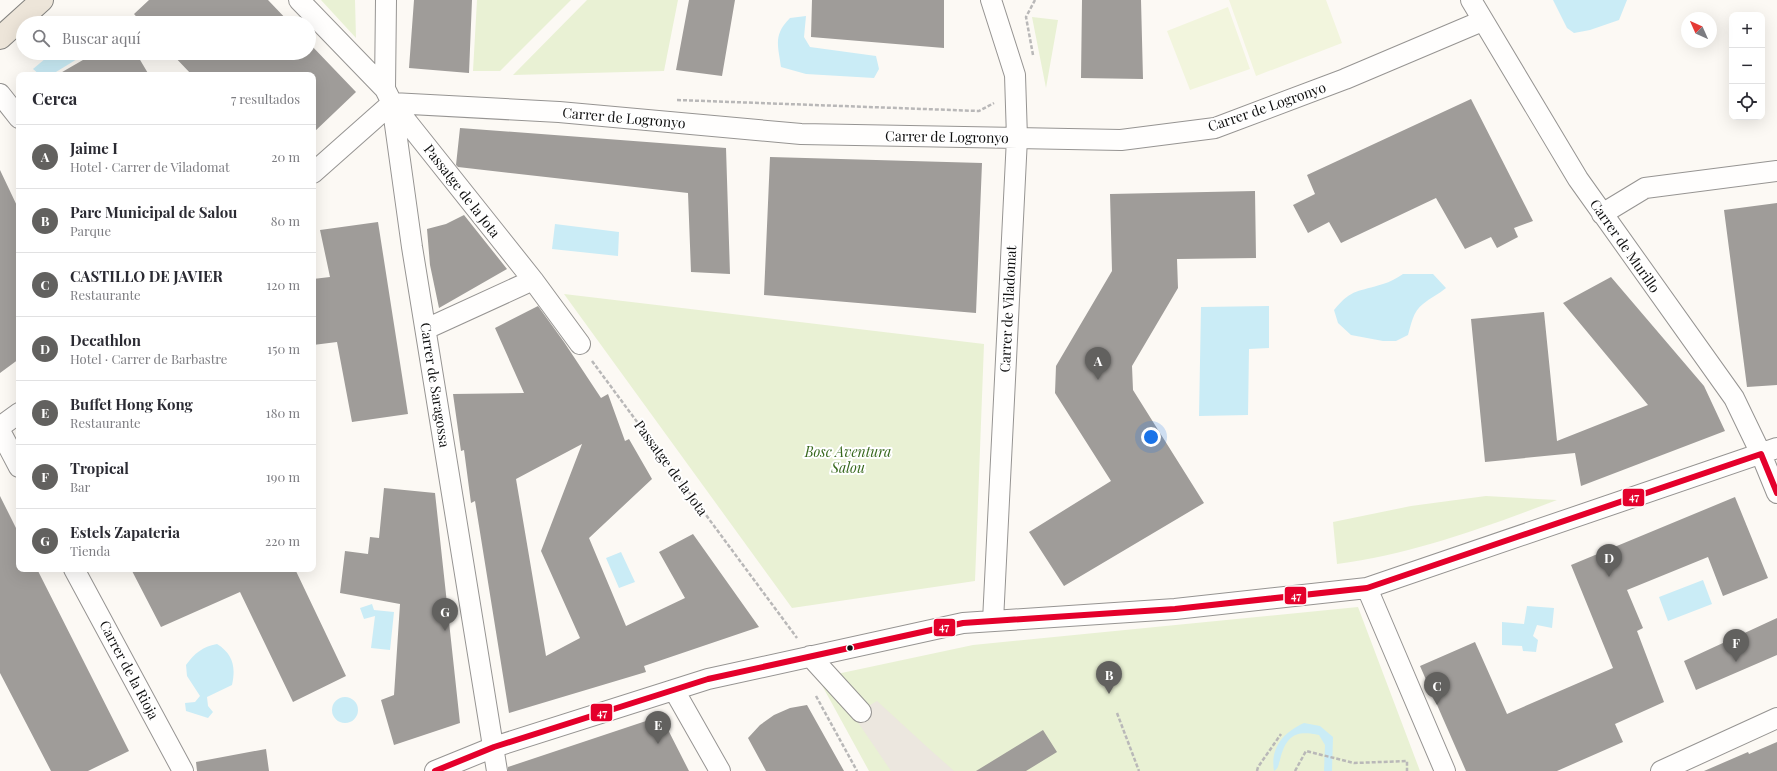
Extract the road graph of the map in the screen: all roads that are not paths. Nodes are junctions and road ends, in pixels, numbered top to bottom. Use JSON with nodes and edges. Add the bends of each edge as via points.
{"nodes":[{"id":1,"x":42,"y":0,"type":"edge"},
{"id":2,"x":299,"y":0,"type":"edge"},
{"id":3,"x":386,"y":0,"type":"edge"},
{"id":4,"x":991,"y":0,"type":"edge"},
{"id":5,"x":1471,"y":0,"type":"edge"},
{"id":6,"x":24,"y":16,"type":"edge"},
{"id":7,"x":314,"y":16,"type":"edge"},
{"id":8,"x":316,"y":18,"type":"edge"},
{"id":9,"x":1482,"y":21,"type":"junction"},
{"id":10,"x":16,"y":24,"type":"edge"},
{"id":11,"x":0,"y":38,"type":"edge"},
{"id":12,"x":0,"y":94,"type":"edge"},
{"id":13,"x":388,"y":96,"type":"junction"},
{"id":14,"x":16,"y":114,"type":"edge"},
{"id":15,"x":1017,"y":138,"type":"junction"},
{"id":16,"x":316,"y":170,"type":"edge"},
{"id":17,"x":1777,"y":171,"type":"edge"},
{"id":18,"x":1602,"y":214,"type":"junction"},
{"id":19,"x":533,"y":280,"type":"junction"},
{"id":20,"x":426,"y":329,"type":"junction"},
{"id":21,"x":580,"y":344,"type":"road end"},
{"id":22,"x":16,"y":415,"type":"edge"},
{"id":23,"x":0,"y":427,"type":"edge"},
{"id":24,"x":0,"y":431,"type":"edge"},
{"id":25,"x":1769,"y":451,"type":"edge"},
{"id":26,"x":16,"y":461,"type":"edge"},
{"id":27,"x":1777,"y":493,"type":"edge"},
{"id":28,"x":76,"y":572,"type":"edge"},
{"id":29,"x":1367,"y":588,"type":"junction"},
{"id":30,"x":993,"y":621,"type":"junction"},
{"id":31,"x":810,"y":656,"type":"junction"},
{"id":32,"x":674,"y":690,"type":"junction"},
{"id":33,"x":861,"y":712,"type":"dead end"},
{"id":34,"x":1777,"y":718,"type":"edge"},
{"id":35,"x":494,"y":747,"type":"junction"},
{"id":36,"x":183,"y":771,"type":"edge"},
{"id":37,"x":435,"y":771,"type":"edge"},
{"id":38,"x":497,"y":771,"type":"edge"},
{"id":39,"x":720,"y":771,"type":"edge"},
{"id":40,"x":1446,"y":771,"type":"edge"},
{"id":41,"x":1661,"y":771,"type":"edge"}],
"edges":[{"from":1,"to":6,"type":"main road"},
{"from":2,"to":7,"type":"street","name":"Passatge de la Jota"},
{"from":3,"to":13,"type":"street","name":"Carrer de Saragossa"},
{"from":4,"to":15,"type":"street","name":"Carrer de Viladomat","via":[[1014,75]]},
{"from":5,"to":9,"type":"street","name":"Carrer de Murillo"},
{"from":8,"to":13,"type":"street","name":"Passatge de la Jota"},
{"from":9,"to":15,"type":"street","name":"Carrer de Logronyo","via":[[1345,79],[1215,128],[1121,140]]},
{"from":9,"to":18,"type":"street","name":"Carrer de Murillo"},
{"from":10,"to":11,"type":"main road"},
{"from":12,"to":14,"type":"street"},
{"from":13,"to":15,"type":"street","name":"Carrer de Logronyo","via":[[801,134]]},
{"from":13,"to":16,"type":"street"},
{"from":13,"to":19,"type":"street","name":"Passatge de la Jota"},
{"from":13,"to":20,"type":"street","name":"Carrer de Saragossa"},
{"from":15,"to":30,"type":"street","name":"Carrer de Viladomat"},
{"from":17,"to":18,"type":"street","via":[[1645,188]]},
{"from":18,"to":25,"type":"street","name":"Carrer de Murillo"},
{"from":19,"to":20,"type":"street"},
{"from":19,"to":21,"type":"street","name":"Passatge de la Jota"},
{"from":20,"to":35,"type":"street","name":"Carrer de Saragossa"},
{"from":22,"to":23,"type":"street"},
{"from":24,"to":26,"type":"street"},
{"from":25,"to":27,"type":"street","name":"Carrer de Murillo"},
{"from":25,"to":29,"type":"street"},
{"from":28,"to":36,"type":"street","name":"Carrer de la Rioja"},
{"from":29,"to":30,"type":"street","via":[[1175,609]]},
{"from":29,"to":40,"type":"street"},
{"from":30,"to":31,"type":"street","via":[[963,623]]},
{"from":31,"to":32,"type":"street","via":[[708,679]]},
{"from":31,"to":33,"type":"street"},
{"from":32,"to":35,"type":"street"},
{"from":32,"to":39,"type":"street"},
{"from":34,"to":41,"type":"street"},
{"from":35,"to":37,"type":"street"},
{"from":35,"to":38,"type":"street","name":"Carrer de Saragossa"}]}
